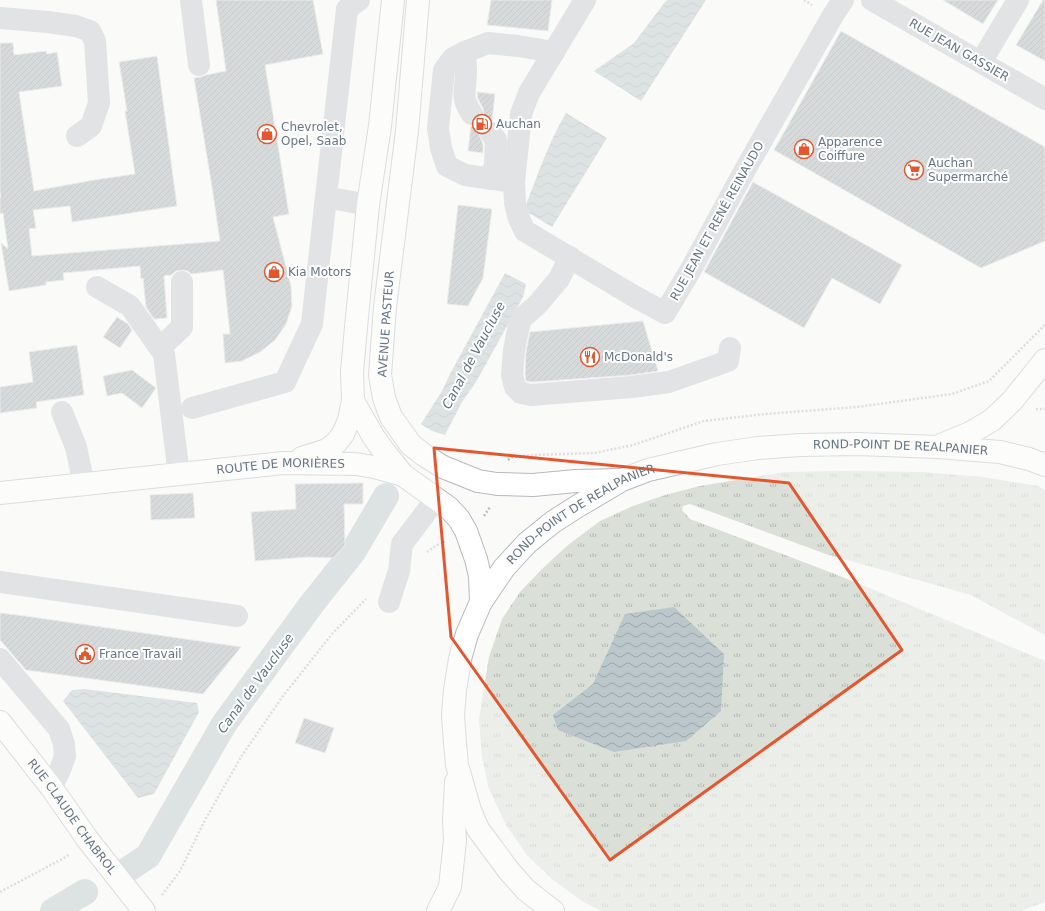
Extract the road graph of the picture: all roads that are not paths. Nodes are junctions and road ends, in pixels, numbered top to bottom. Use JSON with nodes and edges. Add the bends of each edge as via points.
{"nodes":[{"id":1,"x":191,"y":0,"type":"edge"},
{"id":2,"x":394,"y":0,"type":"edge"},
{"id":3,"x":418,"y":0,"type":"edge"},
{"id":4,"x":585,"y":0,"type":"edge"},
{"id":5,"x":843,"y":0,"type":"edge"},
{"id":6,"x":872,"y":0,"type":"edge"},
{"id":7,"x":1018,"y":0,"type":"edge"},
{"id":8,"x":353,"y":2,"type":"edge"},
{"id":9,"x":0,"y":18,"type":"edge"},
{"id":10,"x":465,"y":52,"type":"junction"},
{"id":11,"x":554,"y":52,"type":"junction"},
{"id":12,"x":981,"y":62,"type":"junction"},
{"id":13,"x":199,"y":65,"type":"dead end"},
{"id":14,"x":1045,"y":99,"type":"edge"},
{"id":15,"x":472,"y":114,"type":"dead end"},
{"id":16,"x":491,"y":133,"type":"dead end"},
{"id":17,"x":77,"y":136,"type":"dead end"},
{"id":18,"x":491,"y":179,"type":"junction"},
{"id":19,"x":514,"y":182,"type":"junction"},
{"id":20,"x":326,"y":197,"type":"junction"},
{"id":21,"x":368,"y":205,"type":"junction"},
{"id":22,"x":570,"y":257,"type":"junction"},
{"id":23,"x":182,"y":282,"type":"dead end"},
{"id":24,"x":97,"y":287,"type":"dead end"},
{"id":25,"x":160,"y":348,"type":"junction"},
{"id":26,"x":730,"y":348,"type":"dead end"},
{"id":27,"x":1045,"y":360,"type":"edge"},
{"id":28,"x":353,"y":401,"type":"junction"},
{"id":29,"x":192,"y":408,"type":"dead end"},
{"id":30,"x":62,"y":412,"type":"dead end"},
{"id":31,"x":938,"y":447,"type":"junction"},
{"id":32,"x":283,"y":463,"type":"junction"},
{"id":33,"x":1045,"y":465,"type":"edge"},
{"id":34,"x":179,"y":475,"type":"junction"},
{"id":35,"x":403,"y":475,"type":"junction"},
{"id":36,"x":622,"y":480,"type":"junction"},
{"id":37,"x":84,"y":485,"type":"junction"},
{"id":38,"x":0,"y":493,"type":"edge"},
{"id":39,"x":436,"y":499,"type":"junction"},
{"id":40,"x":0,"y":582,"type":"edge"},
{"id":41,"x":388,"y":602,"type":"dead end"},
{"id":42,"x":481,"y":602,"type":"junction"},
{"id":43,"x":237,"y":616,"type":"dead end"},
{"id":44,"x":0,"y":659,"type":"edge"},
{"id":45,"x":0,"y":722,"type":"edge"},
{"id":46,"x":457,"y":765,"type":"junction"},
{"id":47,"x":51,"y":788,"type":"junction"},
{"id":48,"x":144,"y":911,"type":"edge"},
{"id":49,"x":438,"y":911,"type":"edge"},
{"id":50,"x":553,"y":911,"type":"edge"}],
"edges":[{"from":1,"to":13,"type":"street"},
{"from":2,"to":21,"type":"main road"},
{"from":3,"to":36,"type":"main road","name":"AVENUE PASTEUR","via":[[407,131],[385,307],[380,375],[391,417],[411,445],[420,452],[443,467],[478,482],[533,485]]},
{"from":4,"to":11,"type":"street","name":"RUE JEAN ET RENÉ REINAUDO"},
{"from":5,"to":22,"type":"street","name":"RUE JEAN ET RENÉ REINAUDO","via":[[665,313],[632,296]]},
{"from":6,"to":12,"type":"street","name":"RUE JEAN GASSIER"},
{"from":7,"to":12,"type":"street"},
{"from":8,"to":20,"type":"street","via":[[347,9]]},
{"from":9,"to":17,"type":"street","via":[[76,26],[90,31],[95,41],[99,102],[91,126]]},
{"from":10,"to":11,"type":"street","via":[[488,43]]},
{"from":10,"to":15,"type":"street","via":[[464,97]]},
{"from":10,"to":18,"type":"street","via":[[453,58],[444,70],[438,128],[441,148],[447,166],[465,175]]},
{"from":11,"to":19,"type":"street","name":"RUE JEAN ET RENÉ REINAUDO","via":[[529,93],[521,114]]},
{"from":12,"to":14,"type":"street","name":"RUE JEAN GASSIER"},
{"from":16,"to":18,"type":"street","via":[[496,140],[495,164]]},
{"from":18,"to":19,"type":"street"},
{"from":19,"to":22,"type":"street","name":"RUE JEAN ET RENÉ REINAUDO","via":[[515,203],[525,231]]},
{"from":20,"to":21,"type":"street"},
{"from":20,"to":29,"type":"street","via":[[312,324],[285,382]]},
{"from":21,"to":28,"type":"main road","via":[[352,372]]},
{"from":22,"to":26,"type":"street","via":[[559,279],[521,319],[512,374],[515,387],[521,393],[531,395],[668,382],[728,361]]},
{"from":23,"to":25,"type":"street","via":[[182,327]]},
{"from":24,"to":25,"type":"street","via":[[130,306]]},
{"from":25,"to":34,"type":"street","via":[[164,354]]},
{"from":27,"to":31,"type":"main road","via":[[1012,401],[992,420]]},
{"from":28,"to":32,"type":"main road","via":[[349,420],[336,443],[327,450]]},
{"from":28,"to":35,"type":"main road","via":[[383,450]]},
{"from":30,"to":37,"type":"street","via":[[76,447]]},
{"from":31,"to":33,"type":"main road","name":"ROND-POINT DE REALPANIER","via":[[1000,452]]},
{"from":31,"to":36,"type":"main road","name":"ROND-POINT DE REALPANIER","via":[[858,444],[758,448],[717,454],[648,470]]},
{"from":32,"to":34,"type":"main road","name":"ROUTE DE MORIÈRES"},
{"from":32,"to":35,"type":"main road","name":"ROUTE DE MORIÈRES","via":[[356,464]]},
{"from":34,"to":37,"type":"main road","name":"ROUTE DE MORIÈRES"},
{"from":35,"to":39,"type":"main road","name":"ROUTE DE MORIÈRES"},
{"from":36,"to":42,"type":"main road","name":"ROND-POINT DE REALPANIER","via":[[553,522],[527,542],[504,568]]},
{"from":37,"to":38,"type":"main road","name":"ROUTE DE MORIÈRES"},
{"from":39,"to":41,"type":"street","via":[[402,544],[399,571]]},
{"from":39,"to":42,"type":"main road","name":"ROUTE DE MORIÈRES","via":[[449,508],[466,531],[480,576]]},
{"from":40,"to":43,"type":"street"},
{"from":42,"to":46,"type":"main road","name":"ROND-POINT DE REALPANIER","via":[[467,634],[454,690]]},
{"from":44,"to":47,"type":"street","via":[[59,729],[65,756]]},
{"from":45,"to":47,"type":"main road","name":"RUE CLAUDE CHABROL"},
{"from":46,"to":49,"type":"main road","via":[[455,840],[450,887]]},
{"from":46,"to":50,"type":"main road","name":"ROND-POINT DE REALPANIER","via":[[478,829],[509,872],[526,890]]},
{"from":47,"to":48,"type":"main road","name":"RUE CLAUDE CHABROL","via":[[85,850],[126,889]]}]}
